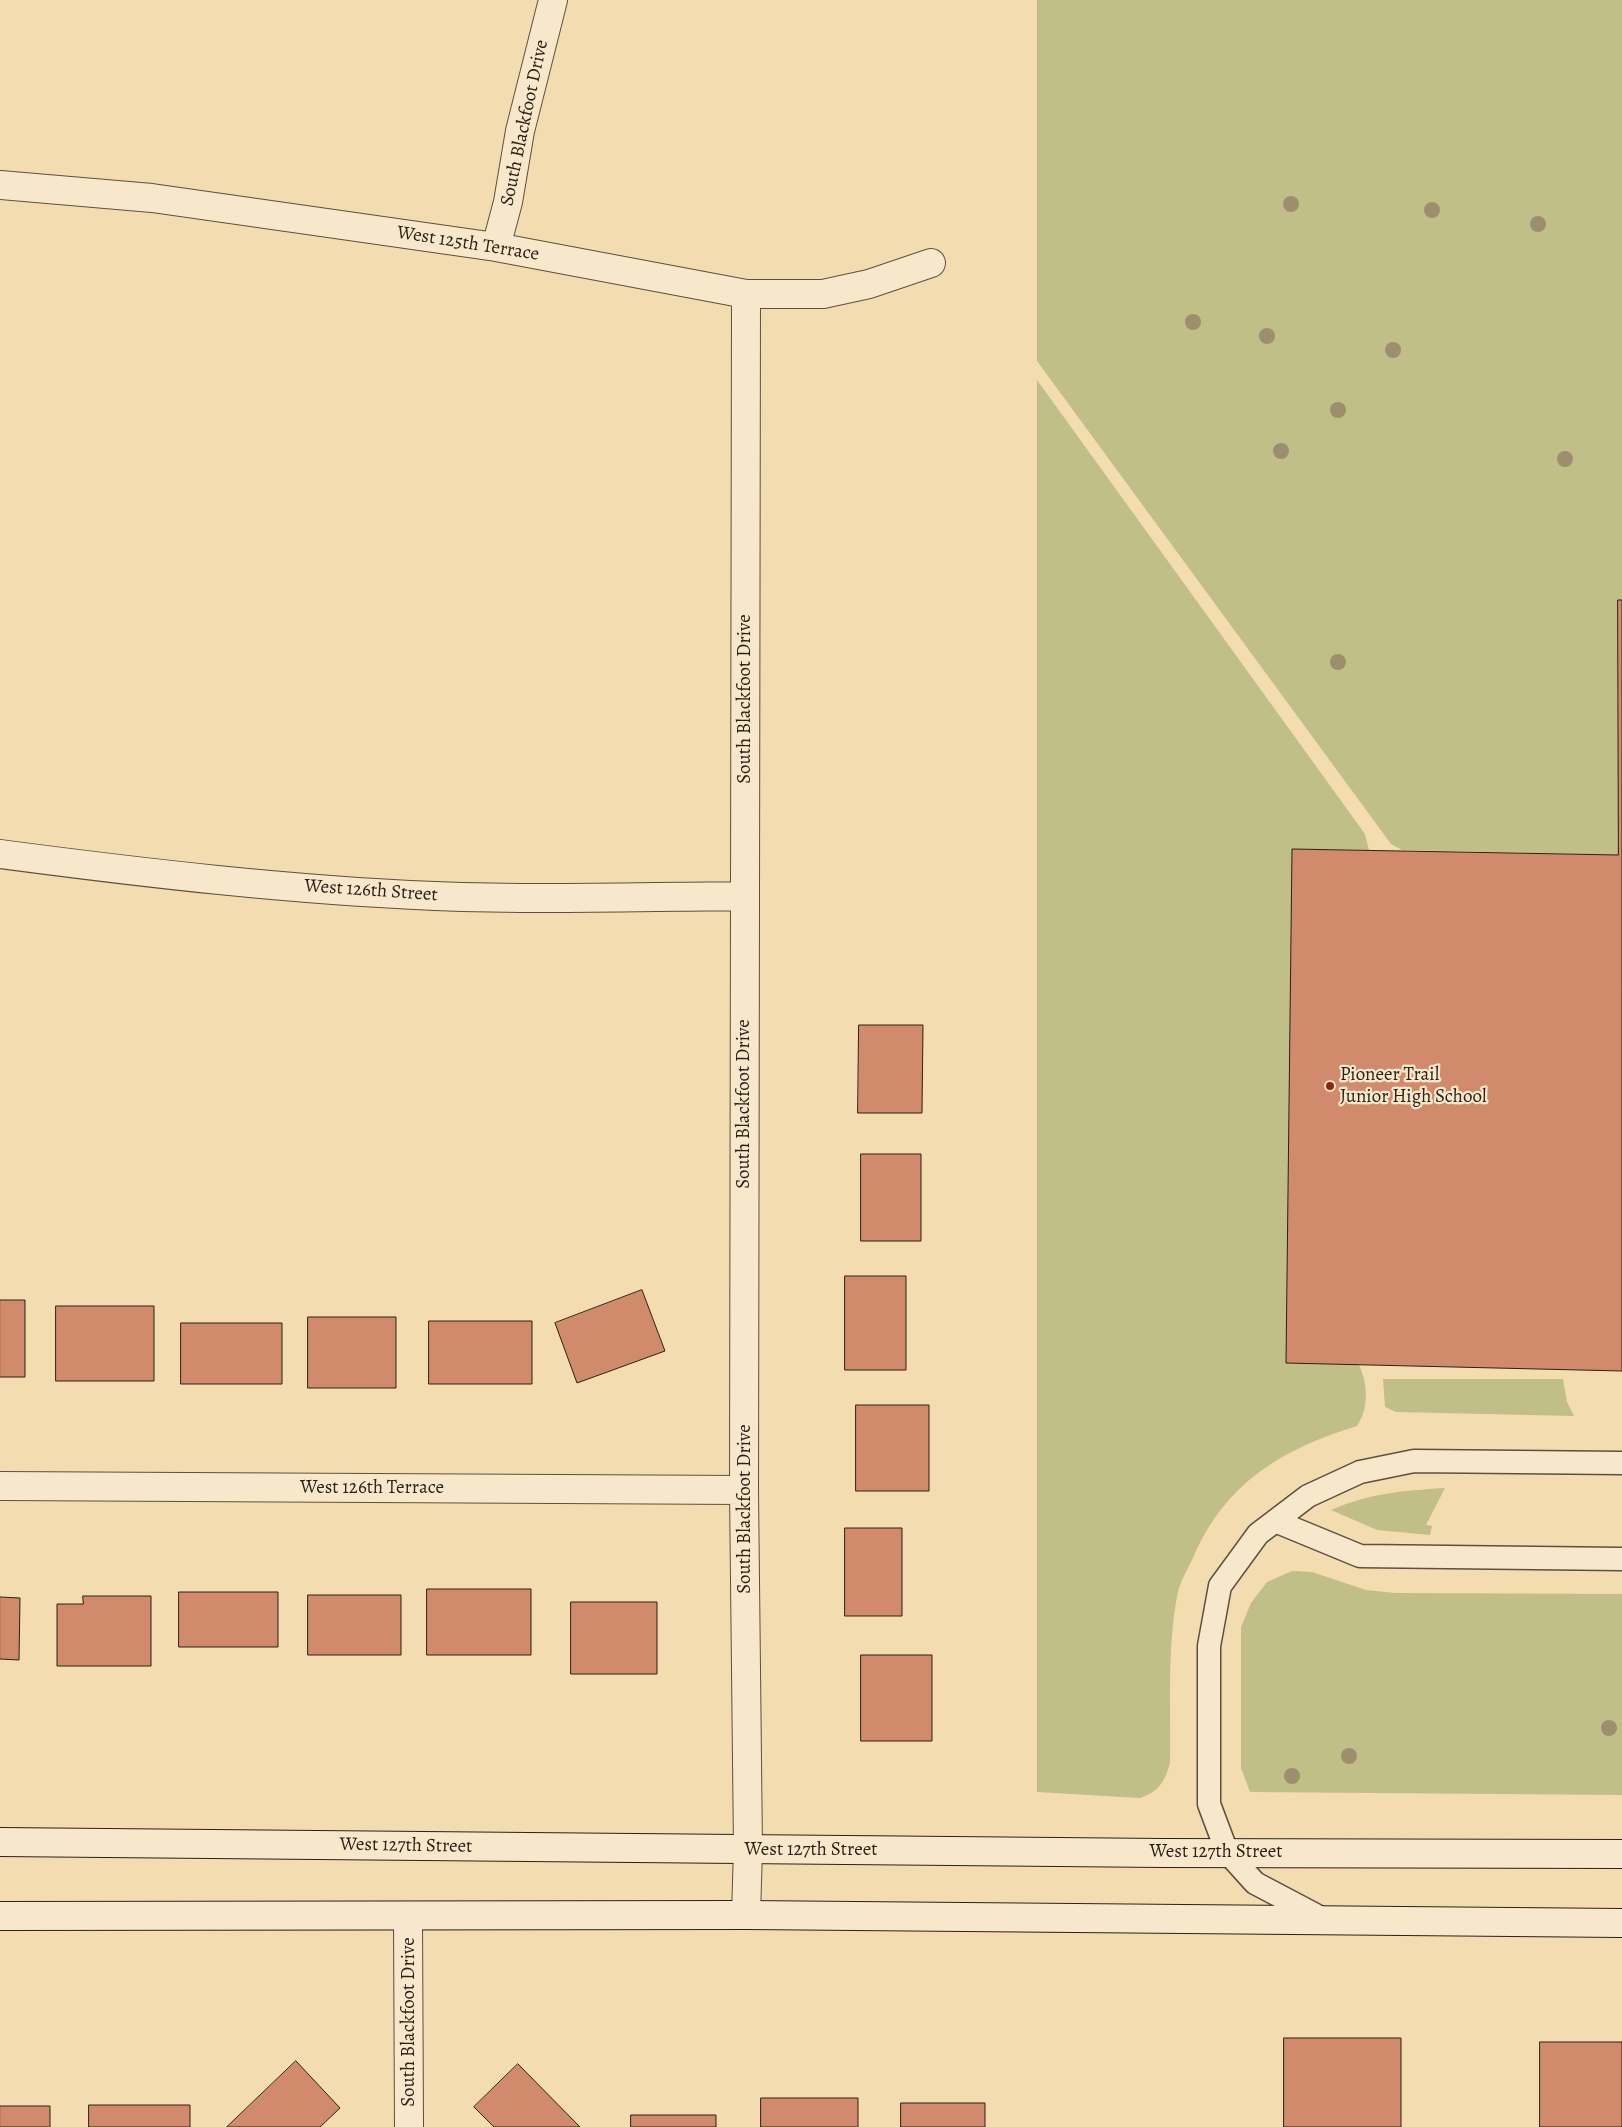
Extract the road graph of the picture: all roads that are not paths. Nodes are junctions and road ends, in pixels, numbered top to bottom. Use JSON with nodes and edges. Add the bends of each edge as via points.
{"nodes":[{"id":1,"x":553,"y":0,"type":"edge"},
{"id":2,"x":0,"y":185,"type":"edge"},
{"id":3,"x":496,"y":247,"type":"junction"},
{"id":4,"x":931,"y":263,"type":"dead end"},
{"id":5,"x":746,"y":294,"type":"junction"},
{"id":6,"x":0,"y":854,"type":"edge"},
{"id":7,"x":744,"y":896,"type":"junction"},
{"id":8,"x":1622,"y":1463,"type":"edge"},
{"id":9,"x":0,"y":1486,"type":"edge"},
{"id":10,"x":744,"y":1490,"type":"junction"},
{"id":11,"x":1275,"y":1521,"type":"junction"},
{"id":12,"x":1622,"y":1559,"type":"edge"},
{"id":13,"x":0,"y":1842,"type":"edge"},
{"id":14,"x":748,"y":1849,"type":"junction"},
{"id":15,"x":1227,"y":1852,"type":"junction"},
{"id":16,"x":1622,"y":1854,"type":"edge"},
{"id":17,"x":746,"y":1915,"type":"junction"},
{"id":18,"x":0,"y":1916,"type":"edge"},
{"id":19,"x":408,"y":1917,"type":"junction"},
{"id":20,"x":1325,"y":1920,"type":"junction"},
{"id":21,"x":1622,"y":1923,"type":"edge"},
{"id":22,"x":409,"y":2127,"type":"edge"}],
"edges":[{"from":1,"to":3,"type":"street","name":"South Blackfoot Drive","via":[[520,131],[508,202]]},
{"from":2,"to":3,"type":"street","name":"West 125th Terrace","via":[[152,198]]},
{"from":3,"to":5,"type":"street","name":"West 125th Terrace"},
{"from":4,"to":5,"type":"street","name":"West 125th Terrace","via":[[869,284],[823,294]]},
{"from":5,"to":7,"type":"street","name":"South Blackfoot Drive"},
{"from":6,"to":7,"type":"street","name":"West 126th Street","via":[[254,883],[435,896]]},
{"from":7,"to":10,"type":"street","name":"South Blackfoot Drive"},
{"from":8,"to":11,"type":"lane","via":[[1414,1461],[1360,1472],[1308,1496]]},
{"from":9,"to":10,"type":"street","name":"West 126th Terrace"},
{"from":10,"to":14,"type":"street","name":"South Blackfoot Drive"},
{"from":11,"to":12,"type":"lane","via":[[1360,1556]]},
{"from":11,"to":15,"type":"lane","via":[[1258,1534],[1220,1586],[1209,1646],[1209,1804]]},
{"from":13,"to":14,"type":"street","name":"West 127th Street"},
{"from":14,"to":15,"type":"street","name":"West 127th Street"},
{"from":14,"to":17,"type":"street","name":"South Blackfoot Drive"},
{"from":15,"to":16,"type":"street","name":"West 127th Street"},
{"from":15,"to":20,"type":"lane","via":[[1255,1883]]},
{"from":17,"to":19,"type":"street"},
{"from":17,"to":20,"type":"street"},
{"from":18,"to":19,"type":"street"},
{"from":19,"to":22,"type":"street","name":"South Blackfoot Drive"},
{"from":20,"to":21,"type":"street"}]}
